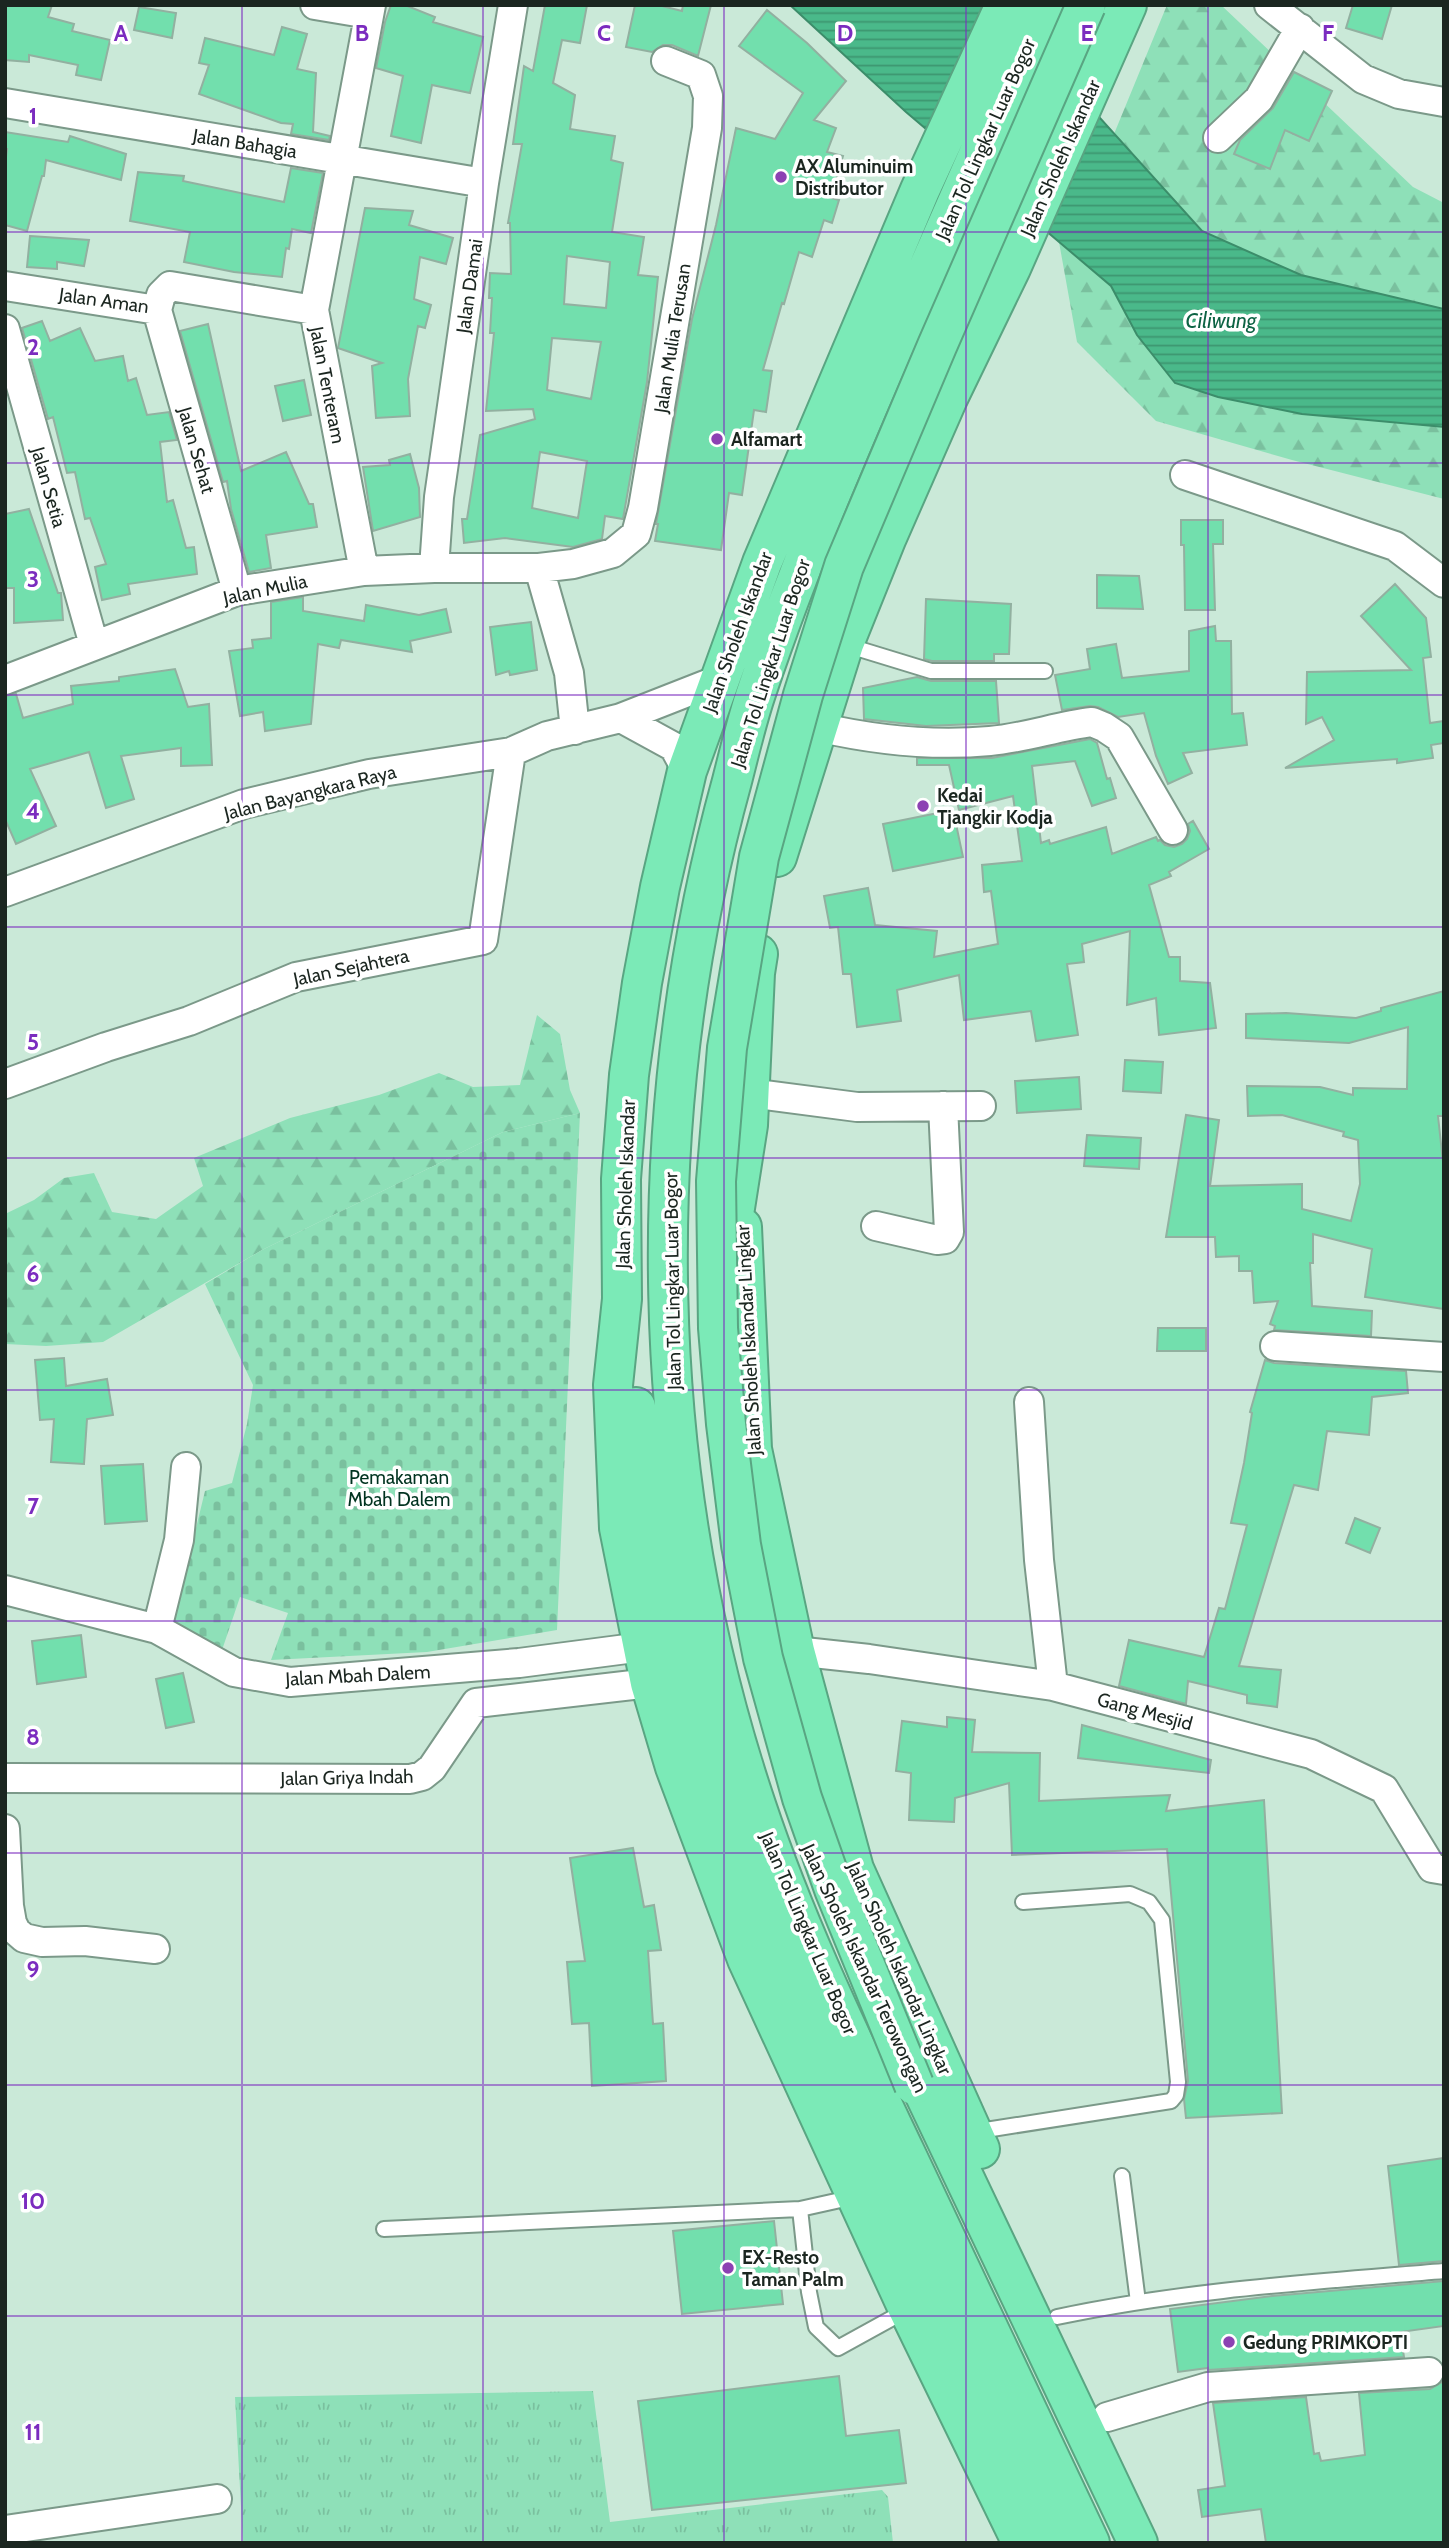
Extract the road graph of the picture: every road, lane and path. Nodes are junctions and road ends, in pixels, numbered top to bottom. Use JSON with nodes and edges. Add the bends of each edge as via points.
{"nodes":[{"id":1,"x":315,"y":5,"type":"edge"},
{"id":2,"x":513,"y":5,"type":"edge"},
{"id":3,"x":1005,"y":5,"type":"edge"},
{"id":4,"x":1045,"y":5,"type":"edge"},
{"id":5,"x":1086,"y":5,"type":"edge"},
{"id":6,"x":1127,"y":5,"type":"edge"},
{"id":7,"x":1269,"y":5,"type":"edge"},
{"id":8,"x":370,"y":10,"type":"edge"},
{"id":9,"x":1300,"y":29,"type":"junction"},
{"id":10,"x":666,"y":61,"type":"dead end"},
{"id":11,"x":1444,"y":102,"type":"edge"},
{"id":12,"x":5,"y":103,"type":"edge"},
{"id":13,"x":1217,"y":138,"type":"dead end"},
{"id":14,"x":341,"y":159,"type":"junction"},
{"id":15,"x":484,"y":183,"type":"junction"},
{"id":16,"x":5,"y":286,"type":"edge"},
{"id":17,"x":157,"y":310,"type":"junction"},
{"id":18,"x":314,"y":310,"type":"junction"},
{"id":19,"x":5,"y":329,"type":"edge"},
{"id":20,"x":1185,"y":475,"type":"dead end"},
{"id":21,"x":435,"y":568,"type":"junction"},
{"id":22,"x":539,"y":568,"type":"junction"},
{"id":23,"x":364,"y":570,"type":"junction"},
{"id":24,"x":1444,"y":583,"type":"edge"},
{"id":25,"x":237,"y":591,"type":"junction"},
{"id":26,"x":844,"y":644,"type":"junction"},
{"id":27,"x":94,"y":645,"type":"junction"},
{"id":28,"x":1045,"y":671,"type":"dead end"},
{"id":29,"x":5,"y":680,"type":"edge"},
{"id":30,"x":718,"y":680,"type":"junction"},
{"id":31,"x":621,"y":718,"type":"junction"},
{"id":32,"x":818,"y":727,"type":"junction"},
{"id":33,"x":575,"y":730,"type":"junction"},
{"id":34,"x":511,"y":752,"type":"junction"},
{"id":35,"x":687,"y":771,"type":"junction"},
{"id":36,"x":1173,"y":830,"type":"dead end"},
{"id":37,"x":7,"y":886,"type":"edge"},
{"id":38,"x":5,"y":1084,"type":"edge"},
{"id":39,"x":750,"y":1093,"type":"junction"},
{"id":40,"x":943,"y":1106,"type":"junction"},
{"id":41,"x":981,"y":1106,"type":"dead end"},
{"id":42,"x":739,"y":1190,"type":"junction"},
{"id":43,"x":876,"y":1226,"type":"dead end"},
{"id":44,"x":622,"y":1299,"type":"junction"},
{"id":45,"x":1275,"y":1346,"type":"dead end"},
{"id":46,"x":1444,"y":1357,"type":"edge"},
{"id":47,"x":1029,"y":1402,"type":"dead end"},
{"id":48,"x":186,"y":1467,"type":"dead end"},
{"id":49,"x":5,"y":1590,"type":"edge"},
{"id":50,"x":157,"y":1629,"type":"junction"},
{"id":51,"x":794,"y":1651,"type":"junction"},
{"id":52,"x":646,"y":1665,"type":"junction"},
{"id":53,"x":1053,"y":1686,"type":"junction"},
{"id":54,"x":5,"y":1778,"type":"edge"},
{"id":55,"x":5,"y":1829,"type":"edge"},
{"id":56,"x":1444,"y":1870,"type":"edge"},
{"id":57,"x":1023,"y":1902,"type":"dead end"},
{"id":58,"x":155,"y":1949,"type":"dead end"},
{"id":59,"x":972,"y":2132,"type":"junction"},
{"id":60,"x":1122,"y":2176,"type":"dead end"},
{"id":61,"x":855,"y":2197,"type":"junction"},
{"id":62,"x":800,"y":2209,"type":"junction"},
{"id":63,"x":384,"y":2229,"type":"dead end"},
{"id":64,"x":1444,"y":2271,"type":"edge"},
{"id":65,"x":1138,"y":2302,"type":"junction"},
{"id":66,"x":908,"y":2309,"type":"junction"},
{"id":67,"x":1058,"y":2317,"type":"junction"},
{"id":68,"x":1430,"y":2372,"type":"dead end"},
{"id":69,"x":1107,"y":2417,"type":"junction"},
{"id":70,"x":217,"y":2499,"type":"dead end"},
{"id":71,"x":5,"y":2530,"type":"edge"},
{"id":72,"x":1022,"y":2543,"type":"edge"},
{"id":73,"x":1057,"y":2543,"type":"edge"},
{"id":74,"x":1090,"y":2543,"type":"edge"},
{"id":75,"x":1132,"y":2543,"type":"edge"},
{"id":76,"x":1138,"y":2543,"type":"edge"},
{"id":77,"x":1166,"y":2543,"type":"edge"}],
"edges":[{"from":1,"to":8,"type":"street"},
{"from":2,"to":15,"type":"street","name":"Jalan Damai"},
{"from":3,"to":30,"type":"highway","name":"Jalan Sholeh Iskandar","via":[[920,190],[762,563]]},
{"from":4,"to":74,"type":"highway","name":"Jalan Tol Lingkar Luar Bogor","via":[[807,550],[755,695],[716,839],[687,985],[671,1151],[668,1309],[675,1422],[692,1555],[755,1802],[793,1908],[854,2043]]},
{"from":5,"to":75,"type":"highway","name":"Jalan Tol Lingkar Luar Bogor","bridge":true,"via":[[844,566],[803,695],[759,857],[727,1048],[716,1181],[718,1328],[741,1545],[763,1658],[802,1798],[914,2085]]},
{"from":6,"to":26,"type":"highway","name":"Jalan Sholeh Iskandar","via":[[948,398]]},
{"from":7,"to":9,"type":"street"},
{"from":8,"to":14,"type":"street","name":"Jalan Tenteram"},
{"from":9,"to":11,"type":"street","via":[[1363,79],[1399,94]]},
{"from":9,"to":13,"type":"street","via":[[1259,99]]},
{"from":10,"to":22,"type":"street","name":"Jalan Mulia Terusan","via":[[701,75],[708,96],[707,128],[643,508],[636,534],[613,553]]},
{"from":12,"to":14,"type":"street","name":"Jalan Bahagia"},
{"from":14,"to":15,"type":"street","name":"Jalan Bahagia"},
{"from":14,"to":18,"type":"street","name":"Jalan Tenteram"},
{"from":15,"to":21,"type":"street","name":"Jalan Damai","via":[[439,498]]},
{"from":16,"to":17,"type":"street","name":"Jalan Aman"},
{"from":17,"to":18,"type":"street","name":"Jalan Aman","via":[[160,295],[170,286]]},
{"from":17,"to":25,"type":"street","name":"Jalan Sehat"},
{"from":18,"to":23,"type":"street","name":"Jalan Tenteram"},
{"from":19,"to":27,"type":"street","name":"Jalan Setia"},
{"from":20,"to":24,"type":"street","via":[[1395,546]]},
{"from":21,"to":22,"type":"street","name":"Jalan Mulia"},
{"from":21,"to":23,"type":"street","name":"Jalan Mulia"},
{"from":22,"to":33,"type":"street","via":[[569,673]]},
{"from":23,"to":25,"type":"street","name":"Jalan Mulia"},
{"from":25,"to":27,"type":"street","name":"Jalan Mulia"},
{"from":26,"to":28,"type":"lane","via":[[931,671]]},
{"from":26,"to":32,"type":"highway","name":"Jalan Sholeh Iskandar"},
{"from":27,"to":29,"type":"street","name":"Jalan Mulia"},
{"from":30,"to":31,"type":"street","name":"Jalan Bayangkara Raya"},
{"from":30,"to":35,"type":"highway","name":"Jalan Sholeh Iskandar"},
{"from":31,"to":33,"type":"street","name":"Jalan Bayangkara Raya"},
{"from":31,"to":35,"type":"street","via":[[674,747]]},
{"from":32,"to":36,"type":"street","via":[[864,737],[947,743],[993,741],[1092,722],[1119,737]]},
{"from":32,"to":39,"type":"highway","name":"Jalan Sholeh Iskandar","via":[[775,864],[763,920],[755,973]]},
{"from":33,"to":34,"type":"street","name":"Jalan Bayangkara Raya"},
{"from":34,"to":37,"type":"street","name":"Jalan Bayangkara Raya","via":[[369,774],[244,804]]},
{"from":34,"to":38,"type":"street","name":"Jalan Sejahtera","via":[[483,940],[296,977],[189,1021]]},
{"from":35,"to":44,"type":"highway","name":"Jalan Sholeh Iskandar","via":[[660,887],[629,1075],[621,1179]]},
{"from":39,"to":40,"type":"street","via":[[857,1107]]},
{"from":39,"to":42,"type":"highway","name":"Jalan Sholeh Iskandar"},
{"from":40,"to":41,"type":"street"},
{"from":40,"to":43,"type":"street","via":[[949,1232],[945,1239],[937,1240]]},
{"from":42,"to":51,"type":"highway","name":"Jalan Sholeh Iskandar Lingkar","via":[[751,1449]]},
{"from":42,"to":76,"type":"highway","name":"Jalan Sholeh Iskandar Terowongan","via":[[709,1356],[743,1614],[806,1845]]},
{"from":44,"to":52,"type":"highway","via":[[613,1385],[619,1528]]},
{"from":44,"to":73,"type":"highway","via":[[653,1534],[675,1653],[738,1862],[868,2153]]},
{"from":45,"to":46,"type":"street"},
{"from":47,"to":53,"type":"street"},
{"from":48,"to":50,"type":"street","via":[[179,1540]]},
{"from":49,"to":50,"type":"street","name":"Jalan Mbah Dalem"},
{"from":50,"to":52,"type":"street","name":"Jalan Mbah Dalem","via":[[234,1672],[290,1682],[519,1663]]},
{"from":51,"to":53,"type":"street","name":"Gang Mesjid"},
{"from":51,"to":59,"type":"highway","name":"Jalan Sholeh Iskandar Lingkar","via":[[855,1870]]},
{"from":52,"to":54,"type":"street","name":"Jalan Griya Indah","via":[[476,1703],[432,1768],[410,1779]]},
{"from":52,"to":61,"type":"highway","via":[[675,1767],[747,1959]]},
{"from":53,"to":56,"type":"street","name":"Gang Mesjid","via":[[1311,1754],[1384,1789],[1432,1868]]},
{"from":55,"to":58,"type":"street","via":[[9,1906],[12,1923],[24,1938]]},
{"from":57,"to":59,"type":"lane","via":[[1130,1894],[1149,1902],[1162,1920],[1176,2095],[1171,2102]]},
{"from":59,"to":67,"type":"highway","name":"Jalan Sholeh Iskandar Lingkar"},
{"from":60,"to":65,"type":"lane"},
{"from":61,"to":62,"type":"lane"},
{"from":61,"to":66,"type":"highway"},
{"from":62,"to":63,"type":"lane"},
{"from":62,"to":66,"type":"lane","via":[[816,2327],[838,2348]]},
{"from":64,"to":65,"type":"lane"},
{"from":65,"to":67,"type":"lane"},
{"from":66,"to":72,"type":"highway"},
{"from":67,"to":69,"type":"highway","name":"Jalan Sholeh Iskandar Lingkar"},
{"from":68,"to":69,"type":"street","via":[[1208,2387]]},
{"from":69,"to":77,"type":"highway","name":"Jalan Sholeh Iskandar Lingkar"},
{"from":70,"to":71,"type":"street"}]}
